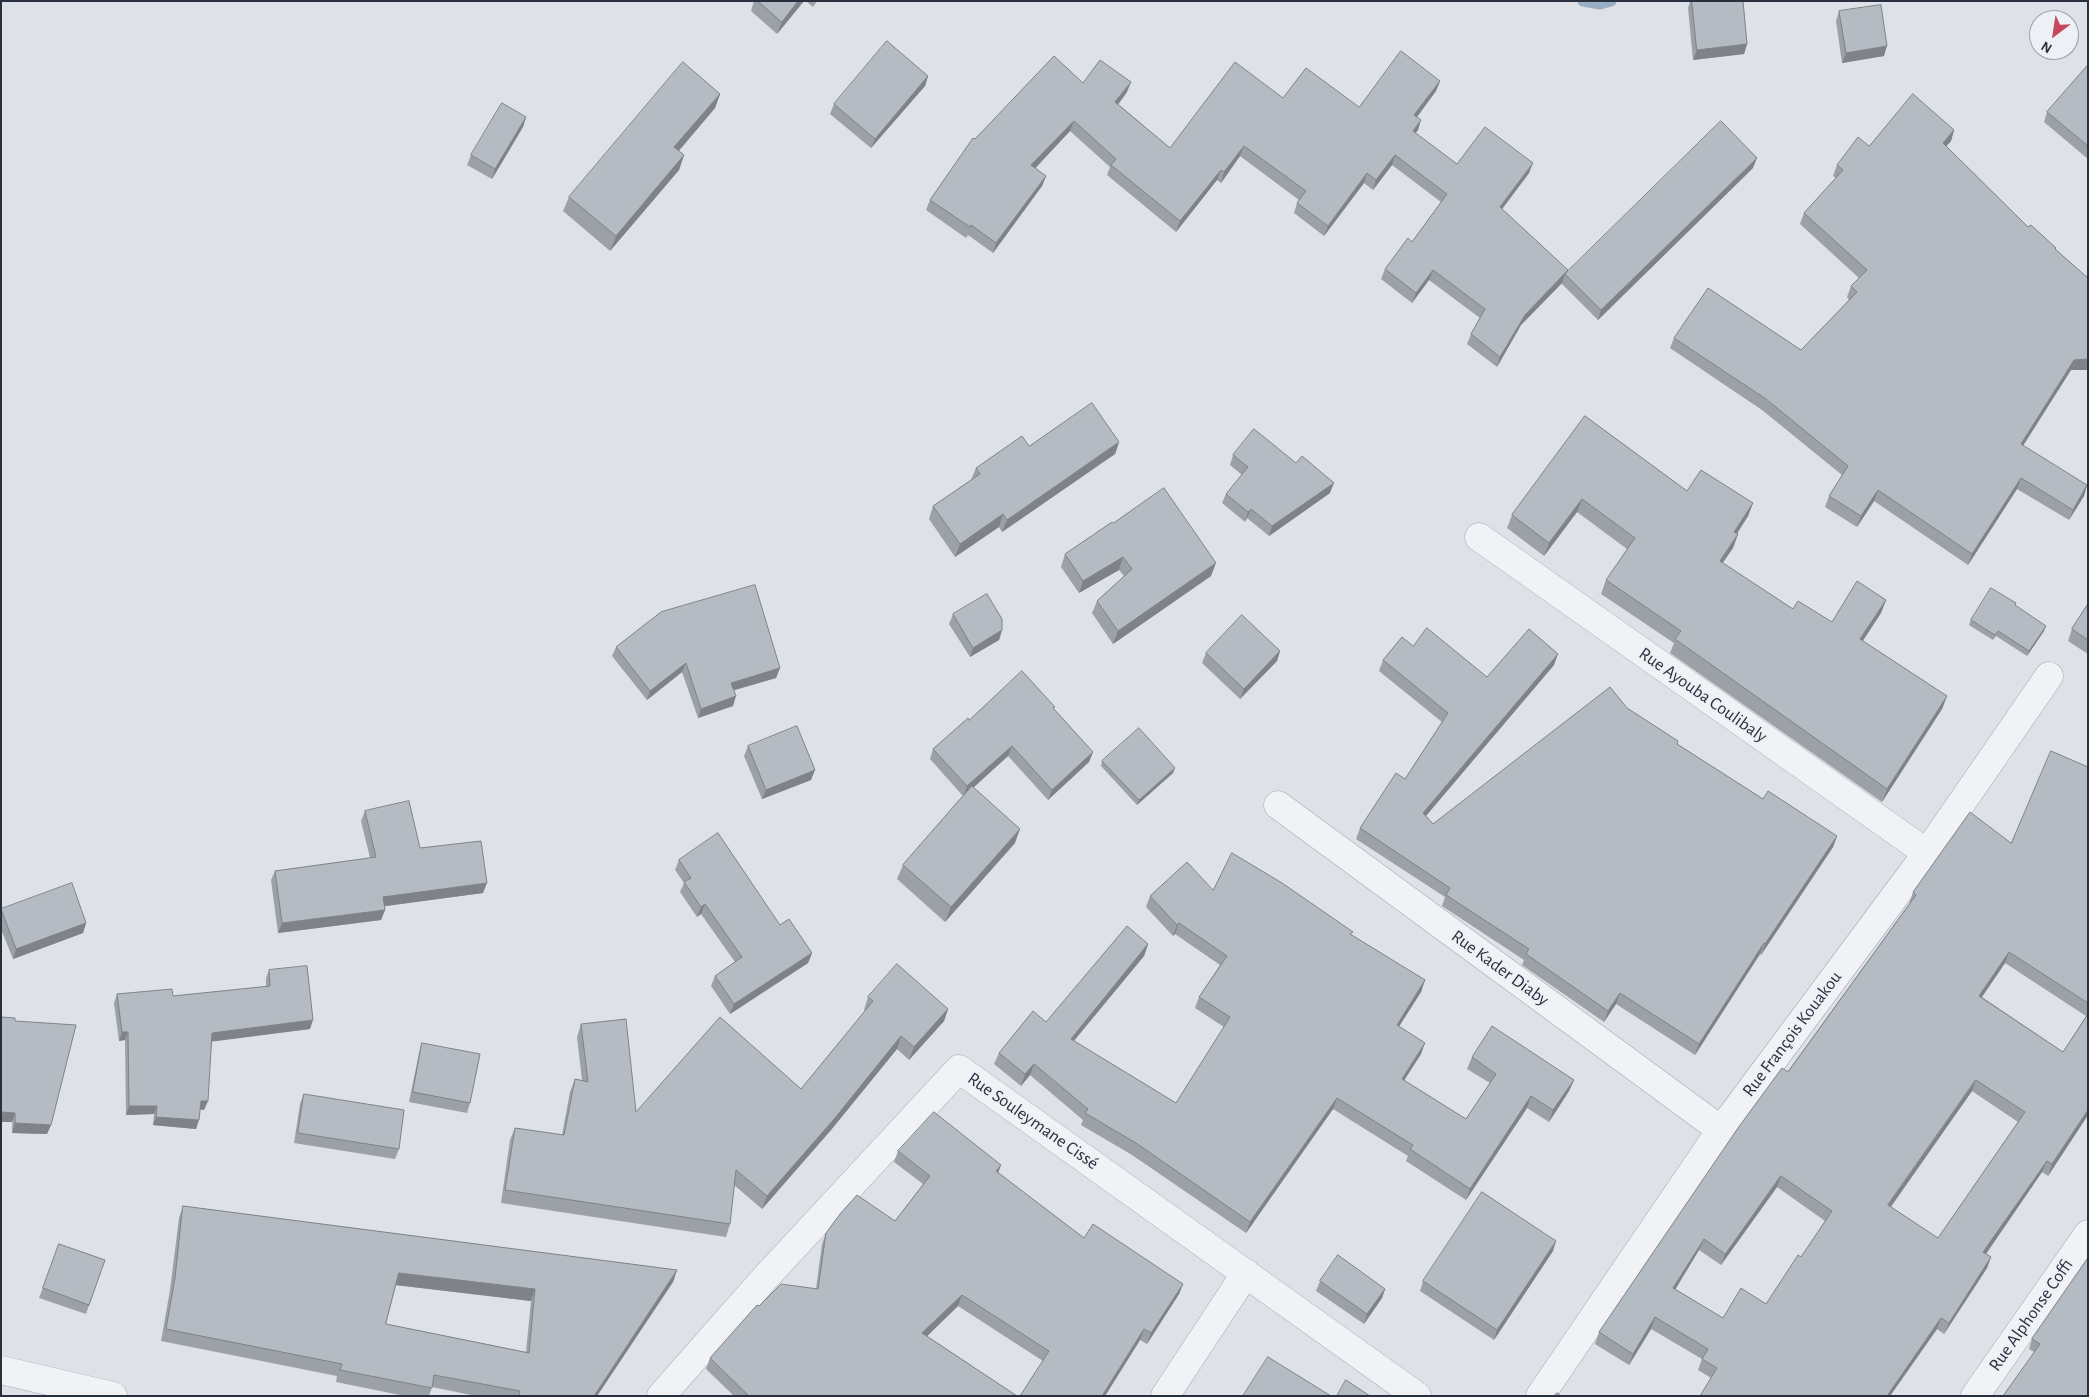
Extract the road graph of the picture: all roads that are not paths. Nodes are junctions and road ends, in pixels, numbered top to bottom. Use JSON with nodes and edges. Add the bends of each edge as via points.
{"nodes":[{"id":1,"x":1479,"y":537,"type":"dead end"},
{"id":2,"x":2049,"y":676,"type":"dead end"},
{"id":3,"x":1278,"y":805,"type":"dead end"},
{"id":4,"x":1927,"y":853,"type":"junction"},
{"id":5,"x":1721,"y":1130,"type":"junction"},
{"id":6,"x":2088,"y":1234,"type":"edge"},
{"id":7,"x":1246,"y":1273,"type":"junction"},
{"id":8,"x":1,"y":1370,"type":"edge"},
{"id":9,"x":113,"y":1396,"type":"edge"},
{"id":10,"x":662,"y":1396,"type":"edge"},
{"id":11,"x":1165,"y":1396,"type":"edge"},
{"id":12,"x":1417,"y":1396,"type":"edge"},
{"id":13,"x":1540,"y":1396,"type":"edge"},
{"id":14,"x":1975,"y":1396,"type":"edge"}],
"edges":[{"from":1,"to":4,"type":"street","name":"Rue Ayouba Coulibaly"},
{"from":2,"to":4,"type":"street","name":"Rue François Kouakou"},
{"from":3,"to":5,"type":"street","name":"Rue Kader Diaby"},
{"from":4,"to":5,"type":"street","name":"Rue François Kouakou"},
{"from":5,"to":13,"type":"street","name":"Rue François Kouakou"},
{"from":6,"to":14,"type":"street","name":"Rue Alphonse Coffi"},
{"from":7,"to":10,"type":"street","name":"Rue Souleymane Cissé","via":[[959,1069],[765,1278]]},
{"from":7,"to":11,"type":"street"},
{"from":7,"to":12,"type":"street","name":"Rue Souleymane Cissé"},
{"from":8,"to":9,"type":"street"}]}
